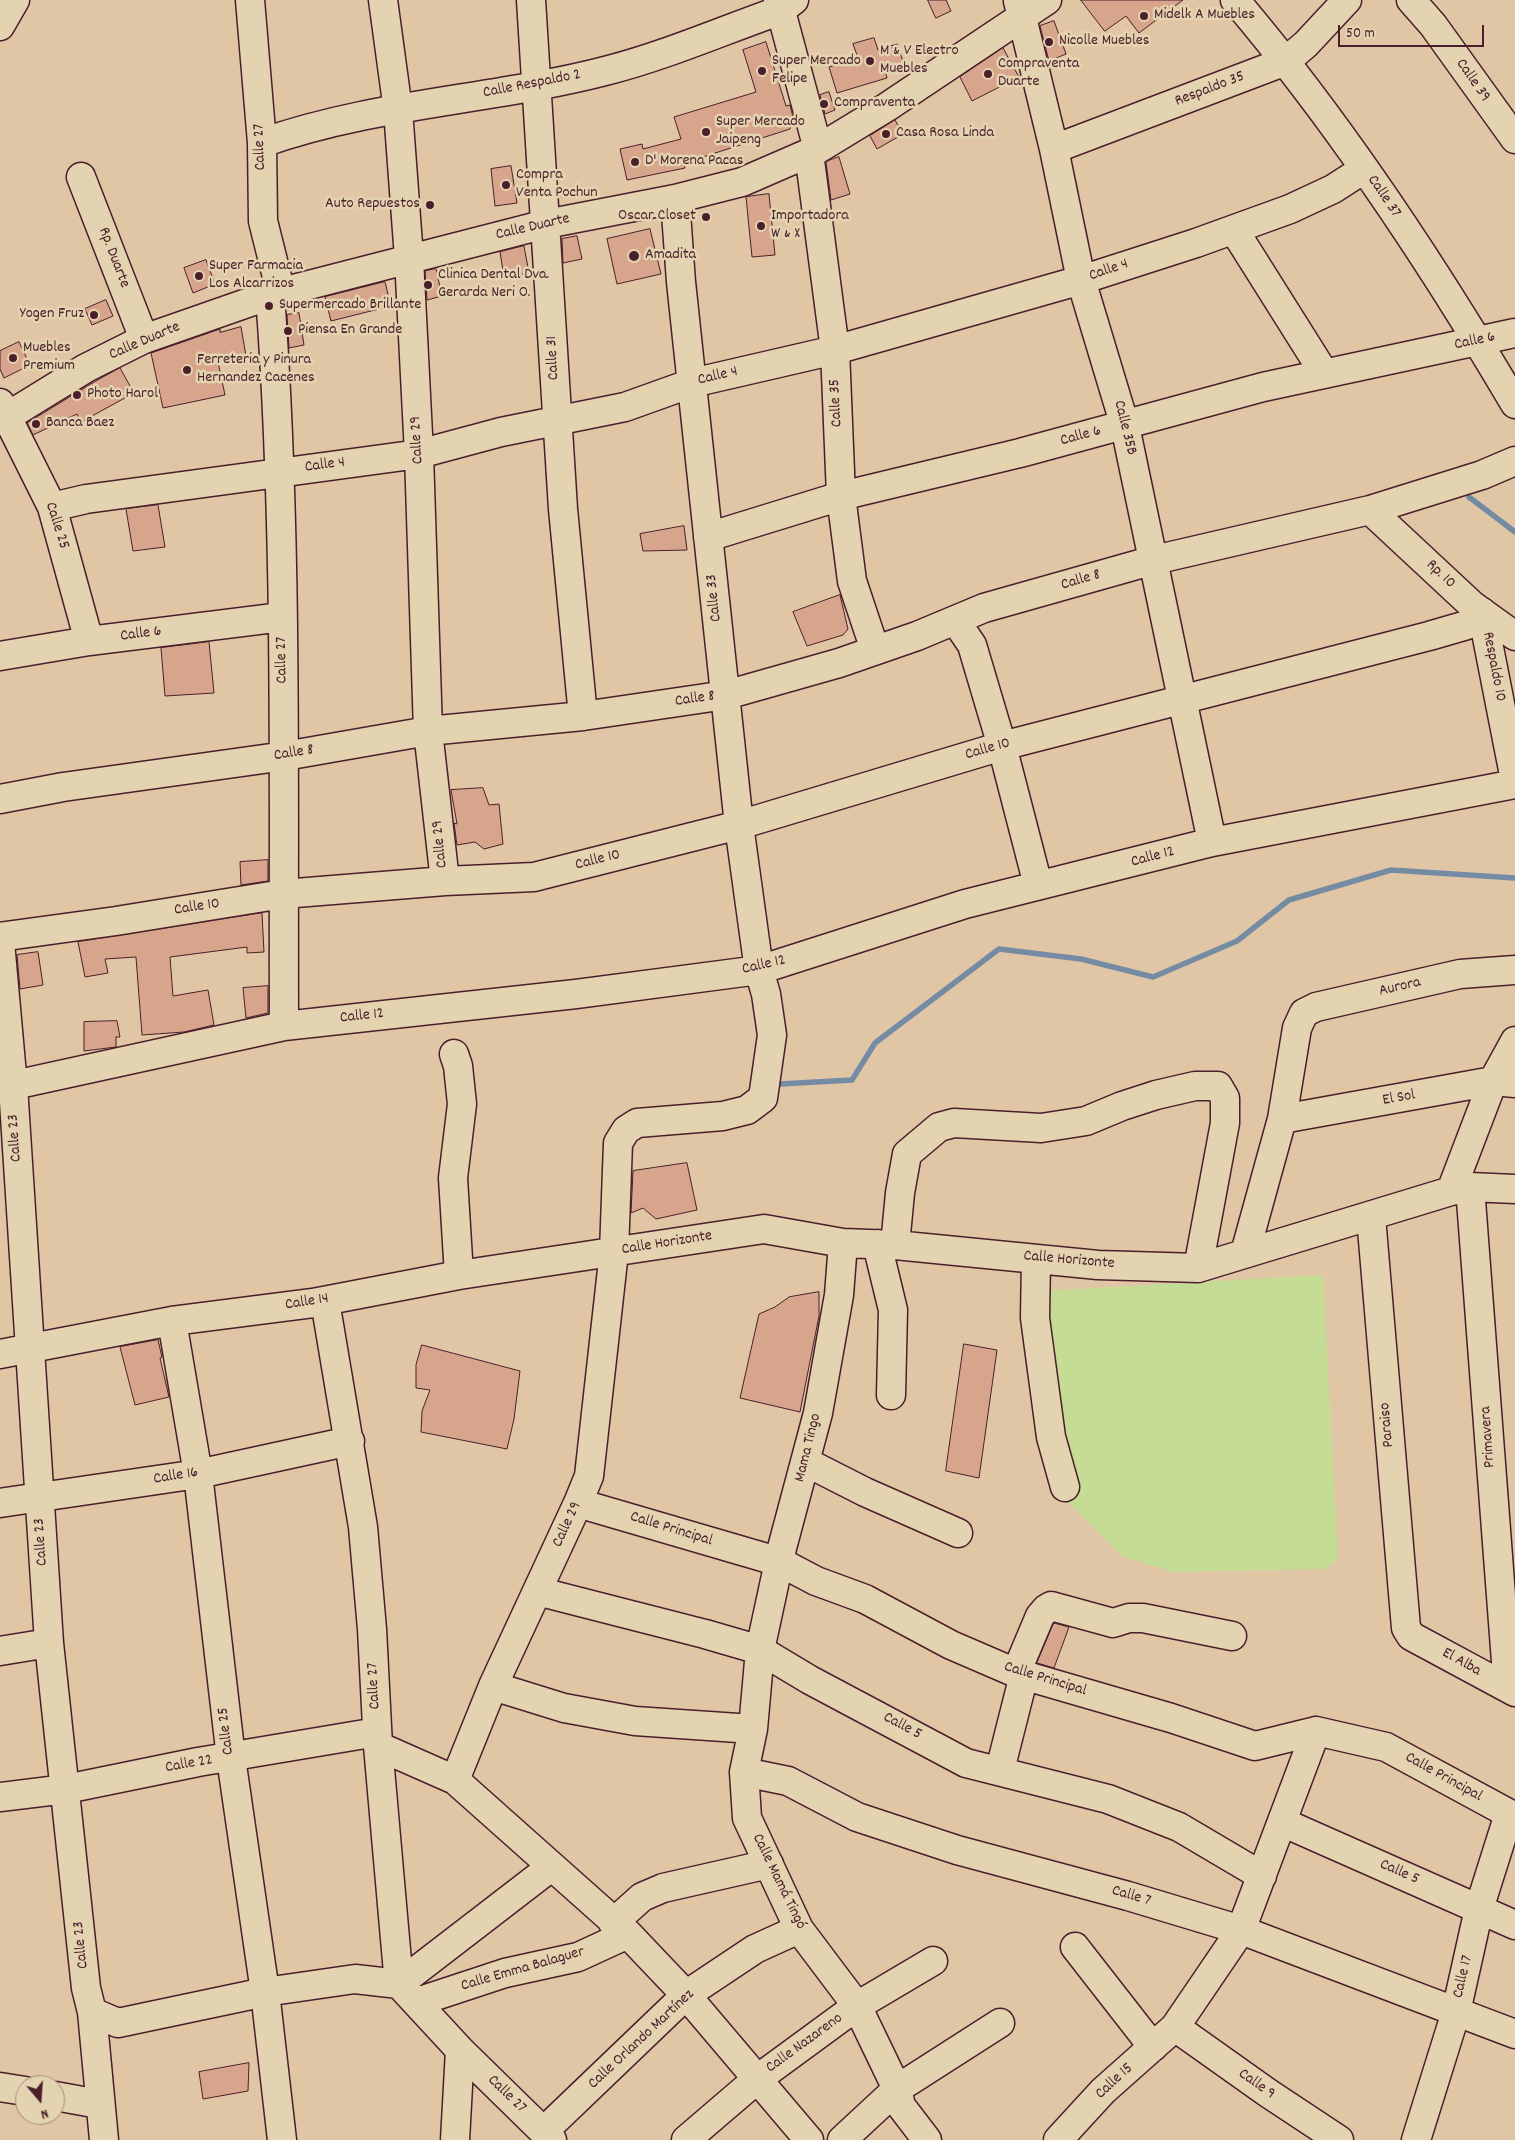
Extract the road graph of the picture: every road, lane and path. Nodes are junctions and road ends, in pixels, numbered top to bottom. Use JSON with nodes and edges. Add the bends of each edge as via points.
{"nodes":[{"id":1,"x":15,"y":0,"type":"edge"},
{"id":2,"x":383,"y":0,"type":"edge"},
{"id":3,"x":531,"y":0,"type":"edge"},
{"id":4,"x":1047,"y":0,"type":"edge"},
{"id":5,"x":1235,"y":0,"type":"edge"},
{"id":6,"x":1347,"y":0,"type":"edge"},
{"id":7,"x":1411,"y":0,"type":"edge"},
{"id":8,"x":257,"y":2,"type":"edge"},
{"id":9,"x":784,"y":3,"type":"edge"},
{"id":10,"x":1020,"y":9,"type":"edge"},
{"id":11,"x":0,"y":26,"type":"edge"},
{"id":12,"x":1286,"y":60,"type":"junction"},
{"id":13,"x":537,"y":85,"type":"junction"},
{"id":14,"x":398,"y":110,"type":"junction"},
{"id":15,"x":1515,"y":139,"type":"edge"},
{"id":16,"x":262,"y":143,"type":"junction"},
{"id":17,"x":1054,"y":149,"type":"junction"},
{"id":18,"x":814,"y":151,"type":"junction"},
{"id":19,"x":1364,"y":169,"type":"junction"},
{"id":20,"x":81,"y":177,"type":"dead end"},
{"id":21,"x":674,"y":199,"type":"junction"},
{"id":22,"x":546,"y":224,"type":"junction"},
{"id":23,"x":1234,"y":230,"type":"junction"},
{"id":24,"x":409,"y":258,"type":"junction"},
{"id":25,"x":1081,"y":280,"type":"junction"},
{"id":26,"x":276,"y":294,"type":"junction"},
{"id":27,"x":1515,"y":333,"type":"edge"},
{"id":28,"x":144,"y":339,"type":"junction"},
{"id":29,"x":1480,"y":342,"type":"junction"},
{"id":30,"x":835,"y":350,"type":"junction"},
{"id":31,"x":1324,"y":372,"type":"junction"},
{"id":32,"x":692,"y":383,"type":"junction"},
{"id":33,"x":1515,"y":404,"type":"edge"},
{"id":34,"x":2,"y":414,"type":"edge"},
{"id":35,"x":557,"y":419,"type":"junction"},
{"id":36,"x":1125,"y":426,"type":"junction"},
{"id":37,"x":419,"y":454,"type":"junction"},
{"id":38,"x":1515,"y":460,"type":"edge"},
{"id":39,"x":279,"y":472,"type":"junction"},
{"id":40,"x":841,"y":496,"type":"junction"},
{"id":41,"x":52,"y":507,"type":"junction"},
{"id":42,"x":1370,"y":510,"type":"junction"},
{"id":43,"x":708,"y":537,"type":"junction"},
{"id":44,"x":1154,"y":560,"type":"junction"},
{"id":45,"x":1482,"y":612,"type":"junction"},
{"id":46,"x":282,"y":617,"type":"junction"},
{"id":47,"x":956,"y":620,"type":"junction"},
{"id":48,"x":1515,"y":636,"type":"edge"},
{"id":49,"x":89,"y":642,"type":"junction"},
{"id":50,"x":875,"y":650,"type":"junction"},
{"id":51,"x":0,"y":656,"type":"edge"},
{"id":52,"x":726,"y":696,"type":"junction"},
{"id":53,"x":1181,"y":701,"type":"junction"},
{"id":54,"x":583,"y":716,"type":"junction"},
{"id":55,"x":428,"y":731,"type":"junction"},
{"id":56,"x":1002,"y":746,"type":"junction"},
{"id":57,"x":285,"y":756,"type":"junction"},
{"id":58,"x":1515,"y":782,"type":"edge"},
{"id":59,"x":0,"y":799,"type":"edge"},
{"id":60,"x":739,"y":826,"type":"junction"},
{"id":61,"x":1212,"y":842,"type":"junction"},
{"id":62,"x":444,"y":881,"type":"junction"},
{"id":63,"x":1038,"y":885,"type":"junction"},
{"id":64,"x":283,"y":894,"type":"junction"},
{"id":65,"x":0,"y":937,"type":"edge"},
{"id":66,"x":0,"y":942,"type":"edge"},
{"id":67,"x":1515,"y":970,"type":"edge"},
{"id":68,"x":763,"y":982,"type":"junction"},
{"id":69,"x":284,"y":1026,"type":"junction"},
{"id":70,"x":1515,"y":1041,"type":"edge"},
{"id":71,"x":454,"y":1054,"type":"dead end"},
{"id":72,"x":1504,"y":1082,"type":"edge"},
{"id":73,"x":6,"y":1087,"type":"edge"},
{"id":74,"x":1282,"y":1119,"type":"junction"},
{"id":75,"x":1460,"y":1189,"type":"junction"},
{"id":76,"x":1515,"y":1189,"type":"edge"},
{"id":77,"x":1371,"y":1217,"type":"junction"},
{"id":78,"x":843,"y":1243,"type":"junction"},
{"id":79,"x":886,"y":1245,"type":"junction"},
{"id":80,"x":614,"y":1252,"type":"junction"},
{"id":81,"x":1245,"y":1253,"type":"junction"},
{"id":82,"x":1036,"y":1259,"type":"junction"},
{"id":83,"x":1198,"y":1268,"type":"junction"},
{"id":84,"x":459,"y":1275,"type":"junction"},
{"id":85,"x":325,"y":1301,"type":"junction"},
{"id":86,"x":172,"y":1321,"type":"junction"},
{"id":87,"x":30,"y":1350,"type":"junction"},
{"id":88,"x":0,"y":1354,"type":"edge"},
{"id":89,"x":891,"y":1395,"type":"dead end"},
{"id":90,"x":350,"y":1441,"type":"junction"},
{"id":91,"x":806,"y":1462,"type":"junction"},
{"id":92,"x":198,"y":1474,"type":"junction"},
{"id":93,"x":1064,"y":1486,"type":"dead end"},
{"id":94,"x":39,"y":1496,"type":"junction"},
{"id":95,"x":0,"y":1503,"type":"edge"},
{"id":96,"x":578,"y":1503,"type":"junction"},
{"id":97,"x":958,"y":1532,"type":"dead end"},
{"id":98,"x":780,"y":1562,"type":"junction"},
{"id":99,"x":537,"y":1591,"type":"junction"},
{"id":100,"x":1408,"y":1632,"type":"joint"},
{"id":101,"x":1232,"y":1636,"type":"dead end"},
{"id":102,"x":49,"y":1643,"type":"junction"},
{"id":103,"x":760,"y":1650,"type":"junction"},
{"id":104,"x":0,"y":1651,"type":"edge"},
{"id":105,"x":1020,"y":1674,"type":"junction"},
{"id":106,"x":494,"y":1686,"type":"junction"},
{"id":107,"x":1512,"y":1690,"type":"edge"},
{"id":108,"x":753,"y":1729,"type":"junction"},
{"id":109,"x":1316,"y":1731,"type":"junction"},
{"id":110,"x":377,"y":1739,"type":"junction"},
{"id":111,"x":230,"y":1758,"type":"junction"},
{"id":112,"x":1000,"y":1770,"type":"junction"},
{"id":113,"x":744,"y":1772,"type":"junction"},
{"id":114,"x":455,"y":1780,"type":"junction"},
{"id":115,"x":66,"y":1789,"type":"junction"},
{"id":116,"x":0,"y":1797,"type":"edge"},
{"id":117,"x":1512,"y":1815,"type":"edge"},
{"id":118,"x":1282,"y":1822,"type":"junction"},
{"id":119,"x":769,"y":1864,"type":"junction"},
{"id":120,"x":551,"y":1867,"type":"junction"},
{"id":121,"x":1262,"y":1876,"type":"junction"},
{"id":122,"x":1479,"y":1909,"type":"junction"},
{"id":123,"x":1515,"y":1925,"type":"edge"},
{"id":124,"x":620,"y":1928,"type":"junction"},
{"id":125,"x":799,"y":1928,"type":"junction"},
{"id":126,"x":1241,"y":1930,"type":"junction"},
{"id":127,"x":1075,"y":1947,"type":"dead end"},
{"id":128,"x":934,"y":1961,"type":"dead end"},
{"id":129,"x":265,"y":1992,"type":"junction"},
{"id":130,"x":408,"y":1993,"type":"junction"},
{"id":131,"x":686,"y":1996,"type":"junction"},
{"id":132,"x":857,"y":2006,"type":"junction"},
{"id":133,"x":92,"y":2012,"type":"junction"},
{"id":134,"x":1456,"y":2012,"type":"junction"},
{"id":135,"x":1000,"y":2023,"type":"dead end"},
{"id":136,"x":1175,"y":2027,"type":"junction"},
{"id":137,"x":1515,"y":2034,"type":"edge"},
{"id":138,"x":1153,"y":2047,"type":"junction"},
{"id":139,"x":460,"y":2050,"type":"junction"},
{"id":140,"x":756,"y":2080,"type":"junction"},
{"id":141,"x":0,"y":2087,"type":"edge"},
{"id":142,"x":15,"y":2089,"type":"edge"},
{"id":143,"x":897,"y":2090,"type":"junction"},
{"id":144,"x":65,"y":2098,"type":"edge"},
{"id":145,"x":99,"y":2104,"type":"junction"},
{"id":146,"x":548,"y":2136,"type":"edge"},
{"id":147,"x":104,"y":2140,"type":"edge"},
{"id":148,"x":282,"y":2140,"type":"edge"},
{"id":149,"x":455,"y":2140,"type":"edge"},
{"id":150,"x":686,"y":2140,"type":"edge"},
{"id":151,"x":809,"y":2140,"type":"edge"},
{"id":152,"x":842,"y":2140,"type":"edge"},
{"id":153,"x":927,"y":2140,"type":"edge"},
{"id":154,"x":1058,"y":2140,"type":"edge"},
{"id":155,"x":1339,"y":2140,"type":"edge"},
{"id":156,"x":1416,"y":2140,"type":"edge"}],
"edges":[{"from":1,"to":11,"type":"street"},
{"from":2,"to":14,"type":"street","name":"Calle 29"},
{"from":3,"to":13,"type":"street","name":"Calle 31"},
{"from":4,"to":10,"type":"street","name":"Calle Duarte"},
{"from":5,"to":12,"type":"street","name":"Calle 37"},
{"from":6,"to":12,"type":"street","name":"Respaldo 35","via":[[1306,44]]},
{"from":7,"to":15,"type":"street","name":"Calle 39","via":[[1433,25]]},
{"from":8,"to":16,"type":"street","name":"Calle 27"},
{"from":9,"to":13,"type":"street","name":"Calle Respaldo 2","via":[[610,70]]},
{"from":9,"to":18,"type":"street","name":"Calle 35"},
{"from":10,"to":17,"type":"street","name":"Calle 35B"},
{"from":10,"to":18,"type":"street","name":"Calle Duarte"},
{"from":12,"to":17,"type":"street","name":"Respaldo 35"},
{"from":12,"to":19,"type":"street","name":"Calle 37"},
{"from":13,"to":14,"type":"street","name":"Calle Respaldo 2"},
{"from":13,"to":22,"type":"street","name":"Calle 31"},
{"from":14,"to":16,"type":"street","name":"Calle Respaldo 2","via":[[297,130]]},
{"from":14,"to":24,"type":"street","name":"Calle 29"},
{"from":16,"to":26,"type":"street","name":"Calle 27","via":[[263,221]]},
{"from":17,"to":25,"type":"street","name":"Calle 35B"},
{"from":18,"to":21,"type":"street","name":"Calle Duarte","via":[[742,182]]},
{"from":18,"to":30,"type":"street","name":"Calle 35"},
{"from":19,"to":23,"type":"street","name":"Calle 4","via":[[1333,189]]},
{"from":19,"to":29,"type":"street","name":"Calle 37"},
{"from":20,"to":28,"type":"street","name":"Rp. Duarte"},
{"from":21,"to":22,"type":"street","name":"Calle Duarte"},
{"from":21,"to":32,"type":"street","name":"Calle 33"},
{"from":22,"to":24,"type":"street","name":"Calle Duarte"},
{"from":22,"to":35,"type":"street","name":"Calle 31"},
{"from":23,"to":25,"type":"street","name":"Calle 4"},
{"from":23,"to":31,"type":"street"},
{"from":24,"to":26,"type":"street","name":"Calle Duarte"},
{"from":24,"to":37,"type":"street","name":"Calle 29"},
{"from":25,"to":30,"type":"street","name":"Calle 4"},
{"from":25,"to":36,"type":"street","name":"Calle 35B"},
{"from":26,"to":28,"type":"street","name":"Calle Duarte"},
{"from":26,"to":39,"type":"street","name":"Calle 27"},
{"from":27,"to":29,"type":"street","name":"Calle 6"},
{"from":28,"to":34,"type":"street","name":"Calle Duarte"},
{"from":29,"to":31,"type":"street","name":"Calle 6"},
{"from":29,"to":33,"type":"street","name":"Calle 37"},
{"from":30,"to":32,"type":"street","name":"Calle 4"},
{"from":30,"to":40,"type":"street","name":"Calle 35"},
{"from":31,"to":36,"type":"street","name":"Calle 6"},
{"from":32,"to":35,"type":"street","name":"Calle 4","via":[[625,406]]},
{"from":32,"to":43,"type":"street","name":"Calle 33"},
{"from":34,"to":41,"type":"street","name":"Calle 25"},
{"from":35,"to":37,"type":"street","name":"Calle 4"},
{"from":35,"to":54,"type":"street","name":"Calle 31"},
{"from":36,"to":40,"type":"street","name":"Calle 6"},
{"from":36,"to":44,"type":"street","name":"Calle 35B"},
{"from":37,"to":39,"type":"street","name":"Calle 4"},
{"from":37,"to":55,"type":"street","name":"Calle 29"},
{"from":38,"to":42,"type":"street","name":"Calle 8","via":[[1482,475]]},
{"from":39,"to":41,"type":"street","name":"Calle 4","via":[[86,499]]},
{"from":39,"to":46,"type":"street","name":"Calle 27"},
{"from":40,"to":43,"type":"street","name":"Calle 6"},
{"from":40,"to":50,"type":"street","name":"Calle 35","via":[[852,581]]},
{"from":41,"to":49,"type":"street","name":"Calle 25"},
{"from":42,"to":44,"type":"street","name":"Calle 8"},
{"from":42,"to":45,"type":"street","name":"Rp. 10"},
{"from":43,"to":52,"type":"street","name":"Calle 33"},
{"from":44,"to":47,"type":"street","name":"Calle 8","via":[[984,608]]},
{"from":44,"to":53,"type":"street","name":"Calle 35B"},
{"from":45,"to":48,"type":"street","name":"Rp. 10"},
{"from":45,"to":53,"type":"street","name":"Calle 10","via":[[1460,628]]},
{"from":45,"to":58,"type":"street","name":"Respaldo 10"},
{"from":46,"to":49,"type":"street","name":"Calle 6"},
{"from":46,"to":57,"type":"street","name":"Calle 27"},
{"from":47,"to":50,"type":"street","name":"Calle 8"},
{"from":47,"to":56,"type":"street","via":[[972,645]]},
{"from":49,"to":51,"type":"street","name":"Calle 6"},
{"from":50,"to":52,"type":"street","name":"Calle 8"},
{"from":52,"to":54,"type":"street","name":"Calle 8"},
{"from":52,"to":60,"type":"street","name":"Calle 33"},
{"from":53,"to":56,"type":"street","name":"Calle 10"},
{"from":53,"to":61,"type":"street","name":"Calle 35B"},
{"from":54,"to":55,"type":"street","name":"Calle 8"},
{"from":55,"to":57,"type":"street","name":"Calle 8"},
{"from":55,"to":62,"type":"street","name":"Calle 29"},
{"from":56,"to":60,"type":"street","name":"Calle 10"},
{"from":56,"to":63,"type":"street"},
{"from":57,"to":59,"type":"street","name":"Calle 8"},
{"from":57,"to":64,"type":"street","name":"Calle 27"},
{"from":58,"to":61,"type":"street","name":"Calle 12"},
{"from":60,"to":62,"type":"street","name":"Calle 10","via":[[534,877]]},
{"from":60,"to":68,"type":"street","name":"Calle 33"},
{"from":61,"to":63,"type":"street","name":"Calle 12"},
{"from":62,"to":64,"type":"street","name":"Calle 10"},
{"from":63,"to":68,"type":"street","name":"Calle 12","via":[[965,904]]},
{"from":64,"to":65,"type":"street","name":"Calle 10","via":[[116,922]]},
{"from":64,"to":69,"type":"street","name":"Calle 27"},
{"from":66,"to":73,"type":"street","name":"Calle 23"},
{"from":67,"to":74,"type":"street","name":"Aurora","via":[[1460,974],[1316,1007],[1304,1013],[1297,1028]]},
{"from":68,"to":69,"type":"street","name":"Calle 12","via":[[576,994]]},
{"from":68,"to":80,"type":"street","name":"Calle 29","via":[[772,1035],[763,1098],[747,1110],[723,1116],[637,1123],[626,1130],[618,1143]]},
{"from":69,"to":73,"type":"street","name":"Calle 12"},
{"from":70,"to":72,"type":"street"},
{"from":71,"to":84,"type":"street","via":[[462,1104],[453,1178]]},
{"from":72,"to":74,"type":"street","name":"El Sol"},
{"from":72,"to":75,"type":"street"},
{"from":73,"to":87,"type":"street","name":"Calle 23"},
{"from":74,"to":81,"type":"street"},
{"from":75,"to":76,"type":"street","name":"Calle Horizonte"},
{"from":75,"to":77,"type":"street","name":"Calle Horizonte"},
{"from":75,"to":107,"type":"street","name":"Primavera"},
{"from":77,"to":81,"type":"street","name":"Calle Horizonte"},
{"from":77,"to":100,"type":"street","name":"Paraiso"},
{"from":78,"to":79,"type":"street","name":"Calle Horizonte"},
{"from":78,"to":80,"type":"street","name":"Calle Horizonte","via":[[764,1229]]},
{"from":78,"to":91,"type":"street","name":"Mama Tingo","via":[[839,1295]]},
{"from":79,"to":82,"type":"street","name":"Calle Horizonte"},
{"from":79,"to":83,"type":"street","via":[[907,1154],[939,1127],[954,1123],[1041,1128],[1086,1122],[1156,1095],[1195,1086],[1218,1086],[1225,1098],[1225,1123]]},
{"from":79,"to":89,"type":"street","via":[[893,1310]]},
{"from":80,"to":84,"type":"street","name":"Calle 14"},
{"from":80,"to":96,"type":"street","name":"Calle 29","via":[[589,1476]]},
{"from":81,"to":83,"type":"street","name":"Calle Horizonte"},
{"from":82,"to":83,"type":"street","name":"Calle Horizonte","via":[[1098,1265]]},
{"from":82,"to":93,"type":"street","via":[[1035,1318],[1051,1437]]},
{"from":84,"to":85,"type":"street","name":"Calle 14"},
{"from":85,"to":86,"type":"street","name":"Calle 14"},
{"from":85,"to":90,"type":"street","name":"Calle 27"},
{"from":86,"to":87,"type":"street","name":"Calle 14"},
{"from":86,"to":92,"type":"street","name":"Calle 25"},
{"from":87,"to":88,"type":"street","name":"Calle 14"},
{"from":87,"to":94,"type":"street","name":"Calle 23"},
{"from":90,"to":92,"type":"street","name":"Calle 16"},
{"from":90,"to":110,"type":"street","name":"Calle 27","via":[[364,1537]]},
{"from":91,"to":97,"type":"street","via":[[864,1492]]},
{"from":91,"to":98,"type":"street","name":"Mama Tingo"},
{"from":92,"to":94,"type":"street","name":"Calle 16"},
{"from":92,"to":111,"type":"street","name":"Calle 25"},
{"from":94,"to":95,"type":"street","name":"Calle 16"},
{"from":94,"to":102,"type":"street","name":"Calle 23"},
{"from":96,"to":98,"type":"street","name":"Calle Principal"},
{"from":96,"to":99,"type":"street","name":"Calle 29"},
{"from":98,"to":103,"type":"street","name":"Mama Tingo"},
{"from":98,"to":105,"type":"street","name":"Calle Principal","via":[[816,1581],[865,1599],[951,1645]]},
{"from":99,"to":103,"type":"street","name":"Calle 5"},
{"from":99,"to":106,"type":"street","name":"Calle 29"},
{"from":100,"to":107,"type":"street","name":"El Alba"},
{"from":101,"to":105,"type":"street","via":[[1144,1618],[1129,1618],[1113,1624],[1051,1606],[1040,1616]]},
{"from":102,"to":104,"type":"street"},
{"from":102,"to":115,"type":"street","name":"Calle 23"},
{"from":103,"to":108,"type":"street","name":"Calle Mamá Tingó"},
{"from":103,"to":112,"type":"street","name":"Calle 5","via":[[966,1762]]},
{"from":105,"to":109,"type":"street","name":"Calle Principal","via":[[1255,1746]]},
{"from":105,"to":112,"type":"street"},
{"from":106,"to":108,"type":"street","via":[[564,1708],[635,1721]]},
{"from":106,"to":114,"type":"street","name":"Calle 29"},
{"from":108,"to":113,"type":"street","name":"Calle Mamá Tingó"},
{"from":109,"to":117,"type":"street","name":"Calle Principal","via":[[1386,1747]]},
{"from":109,"to":118,"type":"street","name":"Calle 15"},
{"from":110,"to":111,"type":"street","name":"Calle 22"},
{"from":110,"to":114,"type":"street"},
{"from":110,"to":130,"type":"street","name":"Calle 27"},
{"from":111,"to":115,"type":"street","name":"Calle 22"},
{"from":111,"to":129,"type":"street","name":"Calle 25"},
{"from":112,"to":121,"type":"street","name":"Calle 5","via":[[1108,1798],[1179,1828]]},
{"from":113,"to":119,"type":"street","name":"Calle Mamá Tingó","via":[[746,1818]]},
{"from":113,"to":126,"type":"street","name":"Calle 7","via":[[788,1781],[857,1817],[957,1850]]},
{"from":114,"to":120,"type":"street"},
{"from":115,"to":116,"type":"street","name":"Calle 22"},
{"from":115,"to":133,"type":"street","name":"Calle 23","via":[[86,1988]]},
{"from":117,"to":122,"type":"street","name":"Calle 17"},
{"from":118,"to":121,"type":"street","name":"Calle 15"},
{"from":118,"to":122,"type":"street","name":"Calle 5"},
{"from":119,"to":124,"type":"street","name":"Calle Emma Balaguer","via":[[663,1888],[642,1897]]},
{"from":119,"to":125,"type":"street","name":"Calle Mamá Tingó"},
{"from":120,"to":124,"type":"street"},
{"from":120,"to":130,"type":"street"},
{"from":121,"to":126,"type":"street","name":"Calle 15"},
{"from":122,"to":123,"type":"street","name":"Calle 5"},
{"from":122,"to":134,"type":"street","name":"Calle 17"},
{"from":124,"to":130,"type":"street","name":"Calle Emma Balaguer","via":[[578,1958]]},
{"from":124,"to":131,"type":"street"},
{"from":125,"to":131,"type":"street","name":"Calle Orlando Martínez","via":[[755,1949]]},
{"from":125,"to":132,"type":"street","name":"Calle Mamá Tingó"},
{"from":126,"to":134,"type":"street","name":"Calle 7"},
{"from":126,"to":136,"type":"street","name":"Calle 15"},
{"from":127,"to":138,"type":"street"},
{"from":128,"to":132,"type":"street","name":"Calle Nazareno"},
{"from":129,"to":130,"type":"street","via":[[355,1979]]},
{"from":129,"to":133,"type":"street","via":[[118,2023]]},
{"from":129,"to":148,"type":"street","name":"Calle 25"},
{"from":130,"to":139,"type":"street","name":"Calle 27"},
{"from":131,"to":140,"type":"street"},
{"from":131,"to":146,"type":"street","name":"Calle Orlando Martínez"},
{"from":132,"to":140,"type":"street","name":"Calle Nazareno"},
{"from":132,"to":143,"type":"street","name":"Calle Mamá Tingó"},
{"from":133,"to":145,"type":"street","name":"Calle 23"},
{"from":134,"to":137,"type":"street","name":"Calle 7"},
{"from":134,"to":156,"type":"street","name":"Calle 17"},
{"from":135,"to":143,"type":"street"},
{"from":136,"to":138,"type":"street","name":"Calle 15"},
{"from":136,"to":155,"type":"street","name":"Calle 9"},
{"from":138,"to":154,"type":"street","name":"Calle 15","via":[[1103,2091]]},
{"from":139,"to":146,"type":"street","name":"Calle 27"},
{"from":139,"to":149,"type":"street"},
{"from":140,"to":150,"type":"street","name":"Calle Nazareno"},
{"from":140,"to":151,"type":"street"},
{"from":141,"to":142,"type":"street"},
{"from":143,"to":152,"type":"street"},
{"from":143,"to":153,"type":"street","name":"Calle Mamá Tingó","via":[[901,2106]]},
{"from":144,"to":145,"type":"street"},
{"from":145,"to":147,"type":"street","name":"Calle 23"}]}
